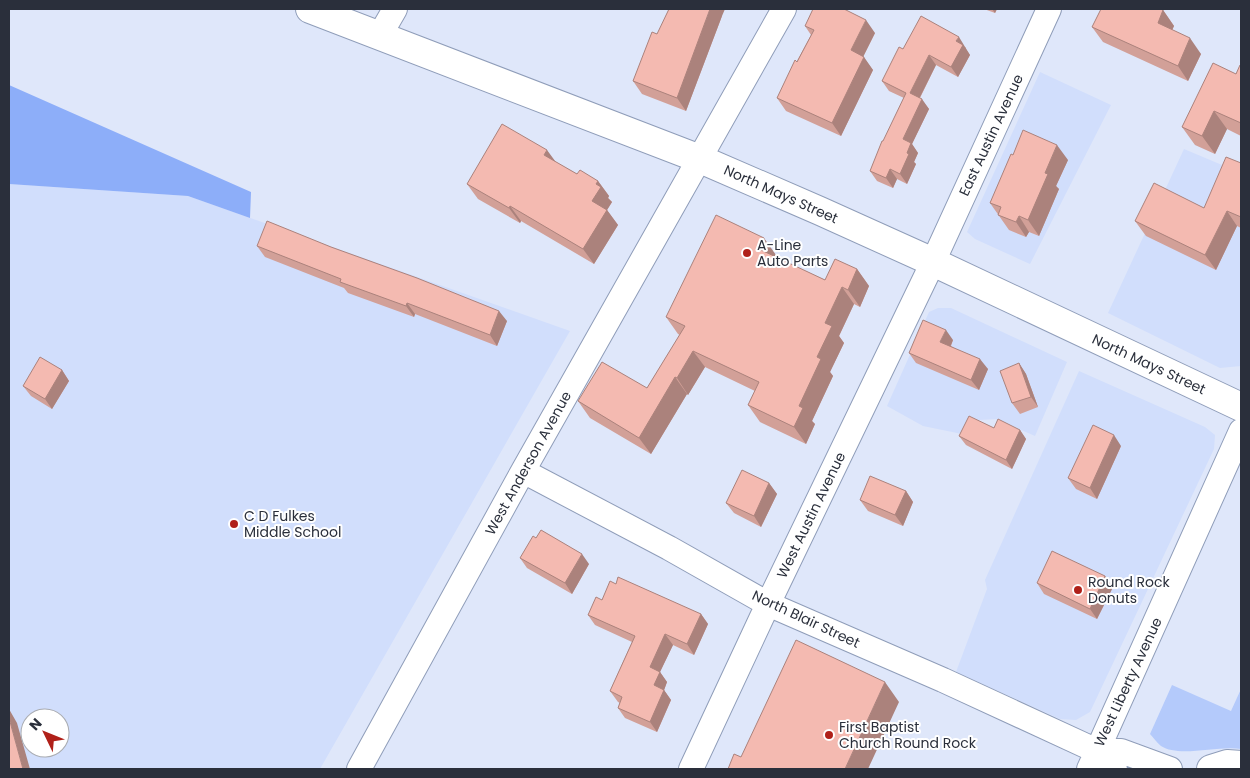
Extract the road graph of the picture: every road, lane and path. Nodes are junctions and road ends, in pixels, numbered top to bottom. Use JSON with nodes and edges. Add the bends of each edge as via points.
{"nodes":[{"id":1,"x":310,"y":9,"type":"edge"},
{"id":2,"x":395,"y":9,"type":"edge"},
{"id":3,"x":784,"y":9,"type":"edge"},
{"id":4,"x":1048,"y":9,"type":"edge"},
{"id":5,"x":380,"y":35,"type":"junction"},
{"id":6,"x":700,"y":159,"type":"junction"},
{"id":7,"x":933,"y":262,"type":"junction"},
{"id":8,"x":1241,"y":407,"type":"edge"},
{"id":9,"x":1241,"y":431,"type":"edge"},
{"id":10,"x":523,"y":471,"type":"junction"},
{"id":11,"x":768,"y":604,"type":"junction"},
{"id":12,"x":1093,"y":760,"type":"edge"},
{"id":13,"x":1241,"y":765,"type":"edge"},
{"id":14,"x":358,"y":769,"type":"edge"},
{"id":15,"x":691,"y":769,"type":"edge"},
{"id":16,"x":1115,"y":769,"type":"edge"},
{"id":17,"x":1170,"y":769,"type":"edge"},
{"id":18,"x":1211,"y":769,"type":"edge"}],
"edges":[{"from":1,"to":5,"type":"main road","name":"North Mays Street"},
{"from":2,"to":5,"type":"street"},
{"from":3,"to":6,"type":"street","name":"West Anderson Avenue"},
{"from":4,"to":7,"type":"street","name":"East Austin Avenue"},
{"from":5,"to":6,"type":"main road","name":"North Mays Street"},
{"from":6,"to":7,"type":"main road","name":"North Mays Street"},
{"from":6,"to":10,"type":"street","name":"West Anderson Avenue"},
{"from":7,"to":8,"type":"main road","name":"North Mays Street"},
{"from":7,"to":11,"type":"street","name":"West Austin Avenue"},
{"from":9,"to":12,"type":"street","name":"West Liberty Avenue"},
{"from":10,"to":11,"type":"street","name":"North Blair Street"},
{"from":10,"to":14,"type":"street","name":"West Anderson Avenue"},
{"from":11,"to":12,"type":"street","name":"North Blair Street","via":[[942,680]]},
{"from":11,"to":15,"type":"street","name":"West Austin Avenue"},
{"from":12,"to":16,"type":"street","name":"North Blair Street"},
{"from":12,"to":17,"type":"street","name":"North Blair Street","via":[[1121,751]]},
{"from":13,"to":18,"type":"main road","via":[[1227,764]]}]}
